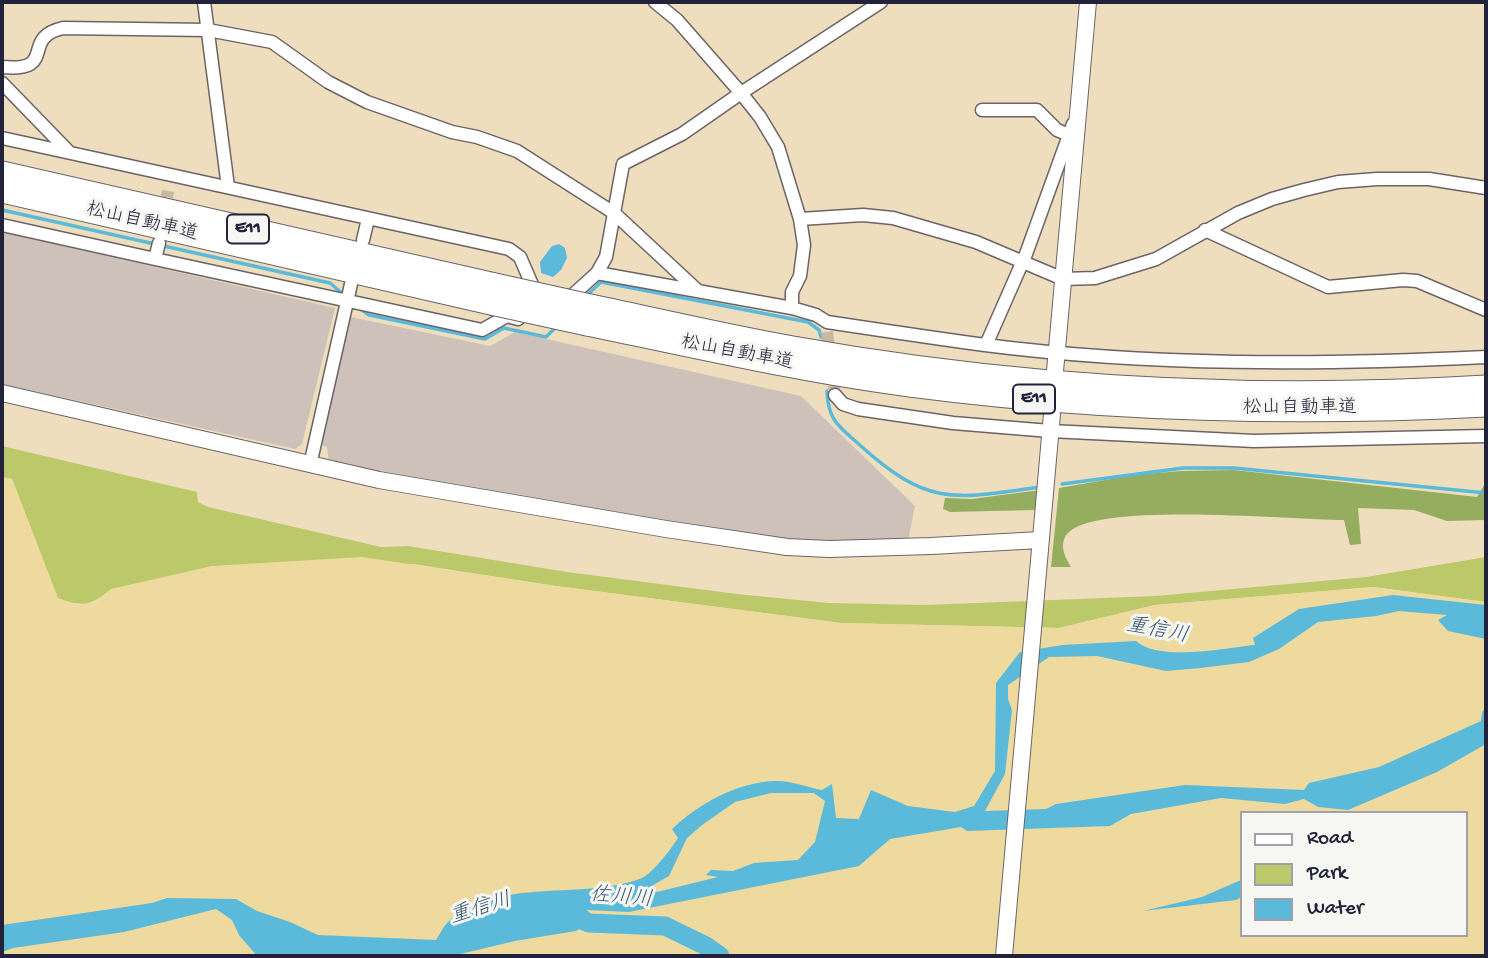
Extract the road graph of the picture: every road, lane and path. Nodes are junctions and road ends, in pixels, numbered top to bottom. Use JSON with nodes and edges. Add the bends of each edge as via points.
{"nodes":[{"id":1,"x":204,"y":2,"type":"edge"},
{"id":2,"x":655,"y":2,"type":"edge"},
{"id":3,"x":881,"y":2,"type":"edge"},
{"id":4,"x":1088,"y":2,"type":"edge"},
{"id":5,"x":667,"y":6,"type":"edge"},
{"id":6,"x":208,"y":30,"type":"junction"},
{"id":7,"x":2,"y":67,"type":"edge"},
{"id":8,"x":2,"y":83,"type":"edge"},
{"id":9,"x":741,"y":93,"type":"junction"},
{"id":10,"x":982,"y":110,"type":"dead end"},
{"id":11,"x":1077,"y":116,"type":"junction"},
{"id":12,"x":1069,"y":135,"type":"junction"},
{"id":13,"x":2,"y":138,"type":"edge"},
{"id":14,"x":69,"y":152,"type":"junction"},
{"id":15,"x":2,"y":173,"type":"edge"},
{"id":16,"x":171,"y":177,"type":"junction"},
{"id":17,"x":228,"y":187,"type":"junction"},
{"id":18,"x":1486,"y":188,"type":"edge"},
{"id":19,"x":2,"y":191,"type":"edge"},
{"id":20,"x":168,"y":191,"type":"tunnel mouth"},
{"id":21,"x":614,"y":213,"type":"junction"},
{"id":22,"x":368,"y":219,"type":"junction"},
{"id":23,"x":800,"y":219,"type":"junction"},
{"id":24,"x":2,"y":225,"type":"edge"},
{"id":25,"x":1205,"y":230,"type":"junction"},
{"id":26,"x":363,"y":240,"type":"dead end"},
{"id":27,"x":159,"y":243,"type":"dead end"},
{"id":28,"x":155,"y":259,"type":"junction"},
{"id":29,"x":1021,"y":263,"type":"junction"},
{"id":30,"x":597,"y":273,"type":"junction"},
{"id":31,"x":1063,"y":279,"type":"junction"},
{"id":32,"x":351,"y":284,"type":"dead end"},
{"id":33,"x":698,"y":291,"type":"junction"},
{"id":34,"x":493,"y":294,"type":"junction"},
{"id":35,"x":347,"y":302,"type":"junction"},
{"id":36,"x":792,"y":308,"type":"junction"},
{"id":37,"x":1486,"y":310,"type":"edge"},
{"id":38,"x":556,"y":311,"type":"junction"},
{"id":39,"x":589,"y":315,"type":"junction"},
{"id":40,"x":986,"y":345,"type":"junction"},
{"id":41,"x":1056,"y":352,"type":"junction"},
{"id":42,"x":1486,"y":357,"type":"edge"},
{"id":43,"x":1055,"y":371,"type":"dead end"},
{"id":44,"x":1486,"y":387,"type":"edge"},
{"id":45,"x":2,"y":393,"type":"edge"},
{"id":46,"x":835,"y":395,"type":"dead end"},
{"id":47,"x":1486,"y":405,"type":"edge"},
{"id":48,"x":1052,"y":414,"type":"dead end"},
{"id":49,"x":1050,"y":431,"type":"junction"},
{"id":50,"x":1486,"y":436,"type":"edge"},
{"id":51,"x":310,"y":465,"type":"junction"},
{"id":52,"x":1040,"y":540,"type":"junction"},
{"id":53,"x":1004,"y":956,"type":"edge"}],
"edges":[{"from":1,"to":6,"type":"street"},
{"from":2,"to":5,"type":"street"},
{"from":3,"to":9,"type":"street"},
{"from":4,"to":11,"type":"street"},
{"from":5,"to":9,"type":"street"},
{"from":6,"to":7,"type":"street","via":[[63,28],[45,34],[31,65]]},
{"from":6,"to":17,"type":"street"},
{"from":6,"to":21,"type":"street","via":[[272,42],[328,82],[367,102],[517,150]]},
{"from":8,"to":14,"type":"street"},
{"from":9,"to":21,"type":"street","via":[[682,134],[623,164]]},
{"from":9,"to":23,"type":"street","via":[[778,147]]},
{"from":10,"to":12,"type":"street","via":[[1037,110]]},
{"from":11,"to":12,"type":"street"},
{"from":11,"to":31,"type":"street"},
{"from":12,"to":29,"type":"street"},
{"from":13,"to":14,"type":"street"},
{"from":14,"to":16,"type":"street"},
{"from":15,"to":34,"type":"highway","name":"松山自動車道","number":"E11"},
{"from":16,"to":17,"type":"street"},
{"from":16,"to":20,"type":"street"},
{"from":17,"to":22,"type":"street"},
{"from":18,"to":25,"type":"street","via":[[1429,179],[1338,182],[1272,199]]},
{"from":19,"to":34,"type":"highway","name":"松山自動車道","number":"E11"},
{"from":21,"to":30,"type":"street","via":[[606,257]]},
{"from":21,"to":33,"type":"street"},
{"from":22,"to":26,"type":"street"},
{"from":22,"to":38,"type":"street","via":[[509,249],[520,257],[538,298]]},
{"from":23,"to":29,"type":"street","via":[[893,218],[976,242]]},
{"from":23,"to":36,"type":"street","via":[[804,245]]},
{"from":24,"to":28,"type":"street"},
{"from":25,"to":31,"type":"street","via":[[1156,260],[1095,278]]},
{"from":25,"to":37,"type":"street","via":[[1328,287],[1417,281]]},
{"from":27,"to":28,"type":"street"},
{"from":28,"to":35,"type":"street"},
{"from":29,"to":31,"type":"street"},
{"from":29,"to":40,"type":"street"},
{"from":30,"to":33,"type":"street"},
{"from":30,"to":38,"type":"street"},
{"from":31,"to":41,"type":"street"},
{"from":32,"to":35,"type":"street"},
{"from":33,"to":36,"type":"street"},
{"from":34,"to":39,"type":"highway","name":"松山自動車道","number":"E11","bridge":true},
{"from":35,"to":38,"type":"street","via":[[482,330],[507,316],[543,324]]},
{"from":35,"to":51,"type":"street"},
{"from":36,"to":40,"type":"street","via":[[816,314],[827,327]]},
{"from":39,"to":44,"type":"highway","name":"松山自動車道","number":"E11","via":[[913,366],[1143,390],[1256,393]]},
{"from":39,"to":47,"type":"highway","name":"松山自動車道","number":"E11","via":[[791,366],[1028,399],[1256,410]]},
{"from":40,"to":41,"type":"street"},
{"from":41,"to":42,"type":"street","via":[[1283,362]]},
{"from":41,"to":43,"type":"street"},
{"from":45,"to":51,"type":"street"},
{"from":46,"to":49,"type":"street","via":[[843,404],[858,409]]},
{"from":48,"to":49,"type":"street"},
{"from":49,"to":50,"type":"street","via":[[1254,441]]},
{"from":49,"to":52,"type":"street"},
{"from":51,"to":52,"type":"street","via":[[786,547],[931,547]]},
{"from":52,"to":53,"type":"street"}]}
